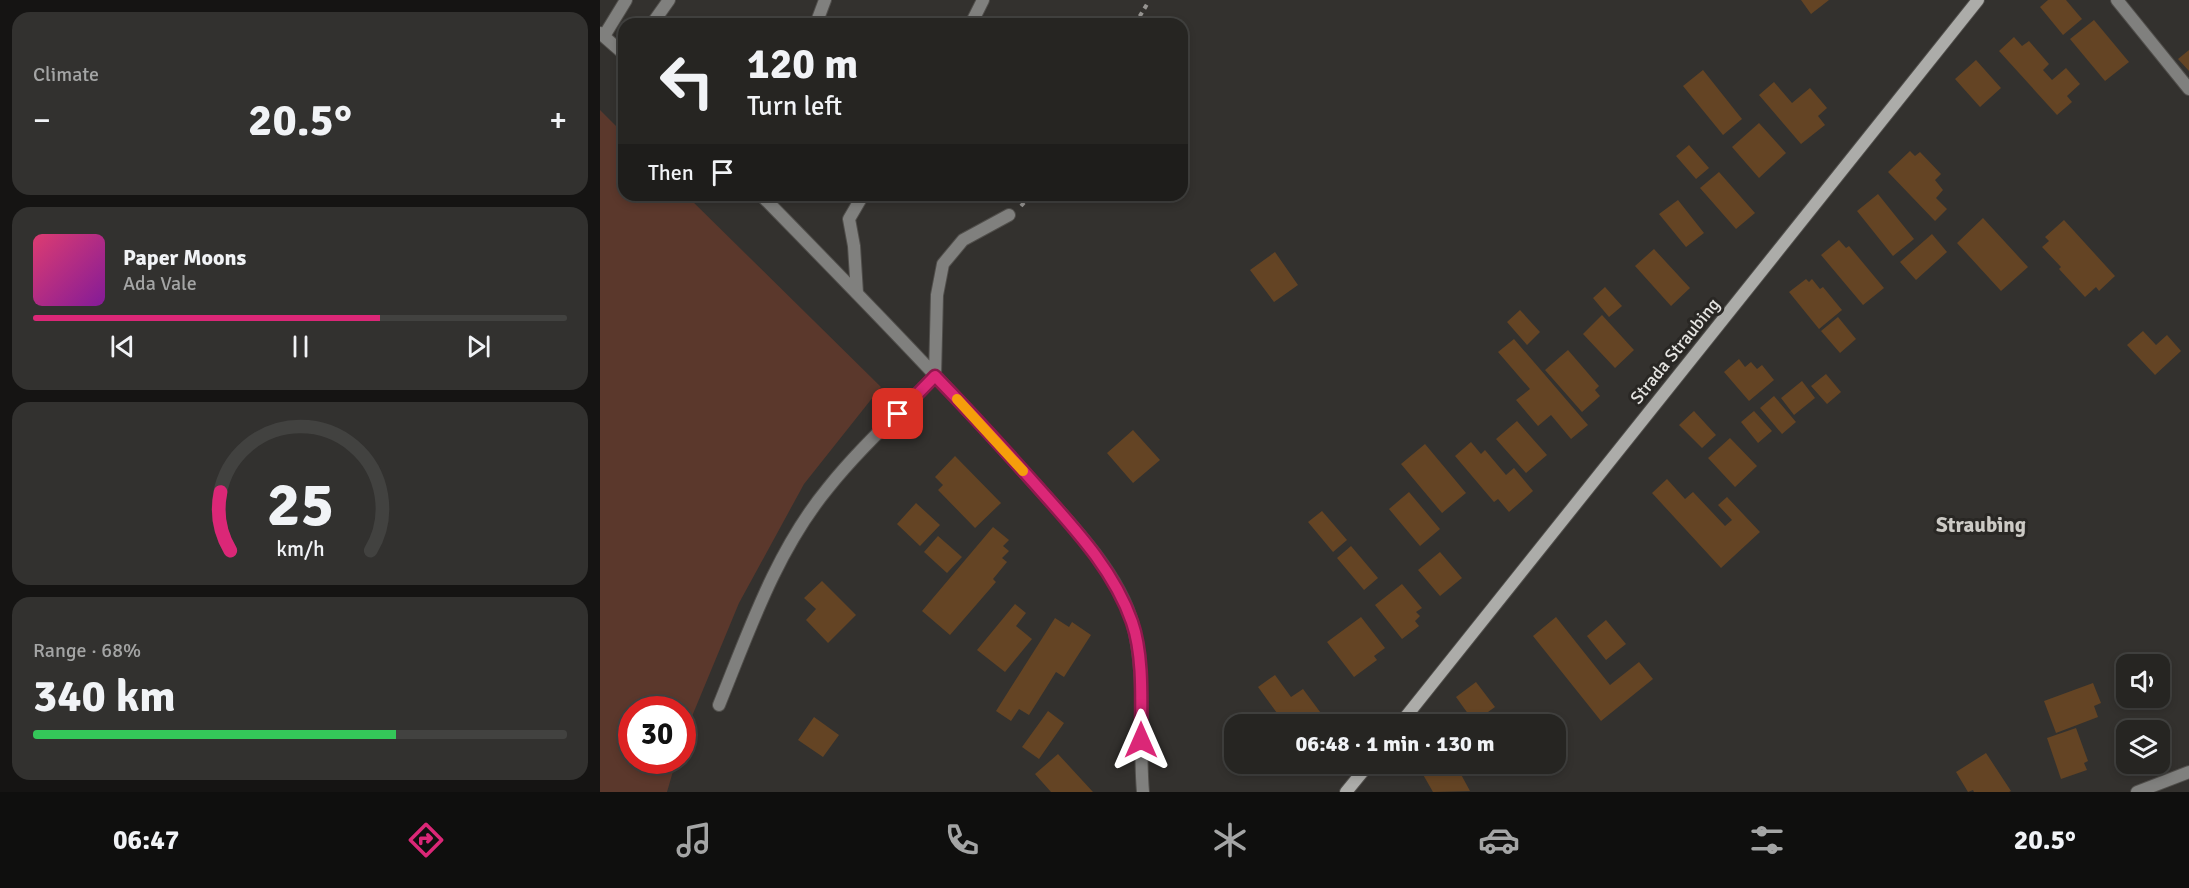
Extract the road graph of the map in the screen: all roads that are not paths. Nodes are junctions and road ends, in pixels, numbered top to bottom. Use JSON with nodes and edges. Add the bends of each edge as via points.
{"nodes":[{"id":1,"x":626,"y":0,"type":"edge"},
{"id":2,"x":669,"y":0,"type":"edge"},
{"id":3,"x":825,"y":0,"type":"edge"},
{"id":4,"x":983,"y":0,"type":"edge"},
{"id":5,"x":1978,"y":0,"type":"edge"},
{"id":6,"x":2117,"y":0,"type":"edge"},
{"id":7,"x":656,"y":18,"type":"edge"},
{"id":8,"x":818,"y":18,"type":"edge"},
{"id":9,"x":975,"y":18,"type":"edge"},
{"id":10,"x":602,"y":35,"type":"edge"},
{"id":11,"x":618,"y":49,"type":"edge"},
{"id":12,"x":2189,"y":89,"type":"edge"},
{"id":13,"x":767,"y":201,"type":"edge"},
{"id":14,"x":860,"y":201,"type":"edge"},
{"id":15,"x":1009,"y":216,"type":"dead end"},
{"id":16,"x":857,"y":293,"type":"junction"},
{"id":17,"x":935,"y":376,"type":"junction"},
{"id":18,"x":719,"y":705,"type":"dead end"},
{"id":19,"x":1408,"y":714,"type":"edge"},
{"id":20,"x":2189,"y":772,"type":"edge"},
{"id":21,"x":1361,"y":774,"type":"edge"},
{"id":22,"x":1143,"y":792,"type":"edge"},
{"id":23,"x":1346,"y":792,"type":"edge"},
{"id":24,"x":2137,"y":792,"type":"edge"}],
"edges":[{"from":1,"to":10,"type":"street"},
{"from":2,"to":7,"type":"street"},
{"from":3,"to":8,"type":"street"},
{"from":4,"to":9,"type":"street"},
{"from":5,"to":19,"type":"main road","name":"Strada Straubing"},
{"from":6,"to":12,"type":"street"},
{"from":10,"to":11,"type":"street"},
{"from":13,"to":16,"type":"street"},
{"from":14,"to":16,"type":"street","via":[[849,219]]},
{"from":15,"to":17,"type":"street","via":[[963,240],[943,264],[937,295]]},
{"from":16,"to":17,"type":"street"},
{"from":17,"to":18,"type":"street","via":[[852,461],[809,514],[757,610]]},
{"from":17,"to":22,"type":"street","via":[[1057,509],[1118,588],[1133,624],[1142,677]]},
{"from":20,"to":24,"type":"street"},
{"from":21,"to":23,"type":"main road"}]}
